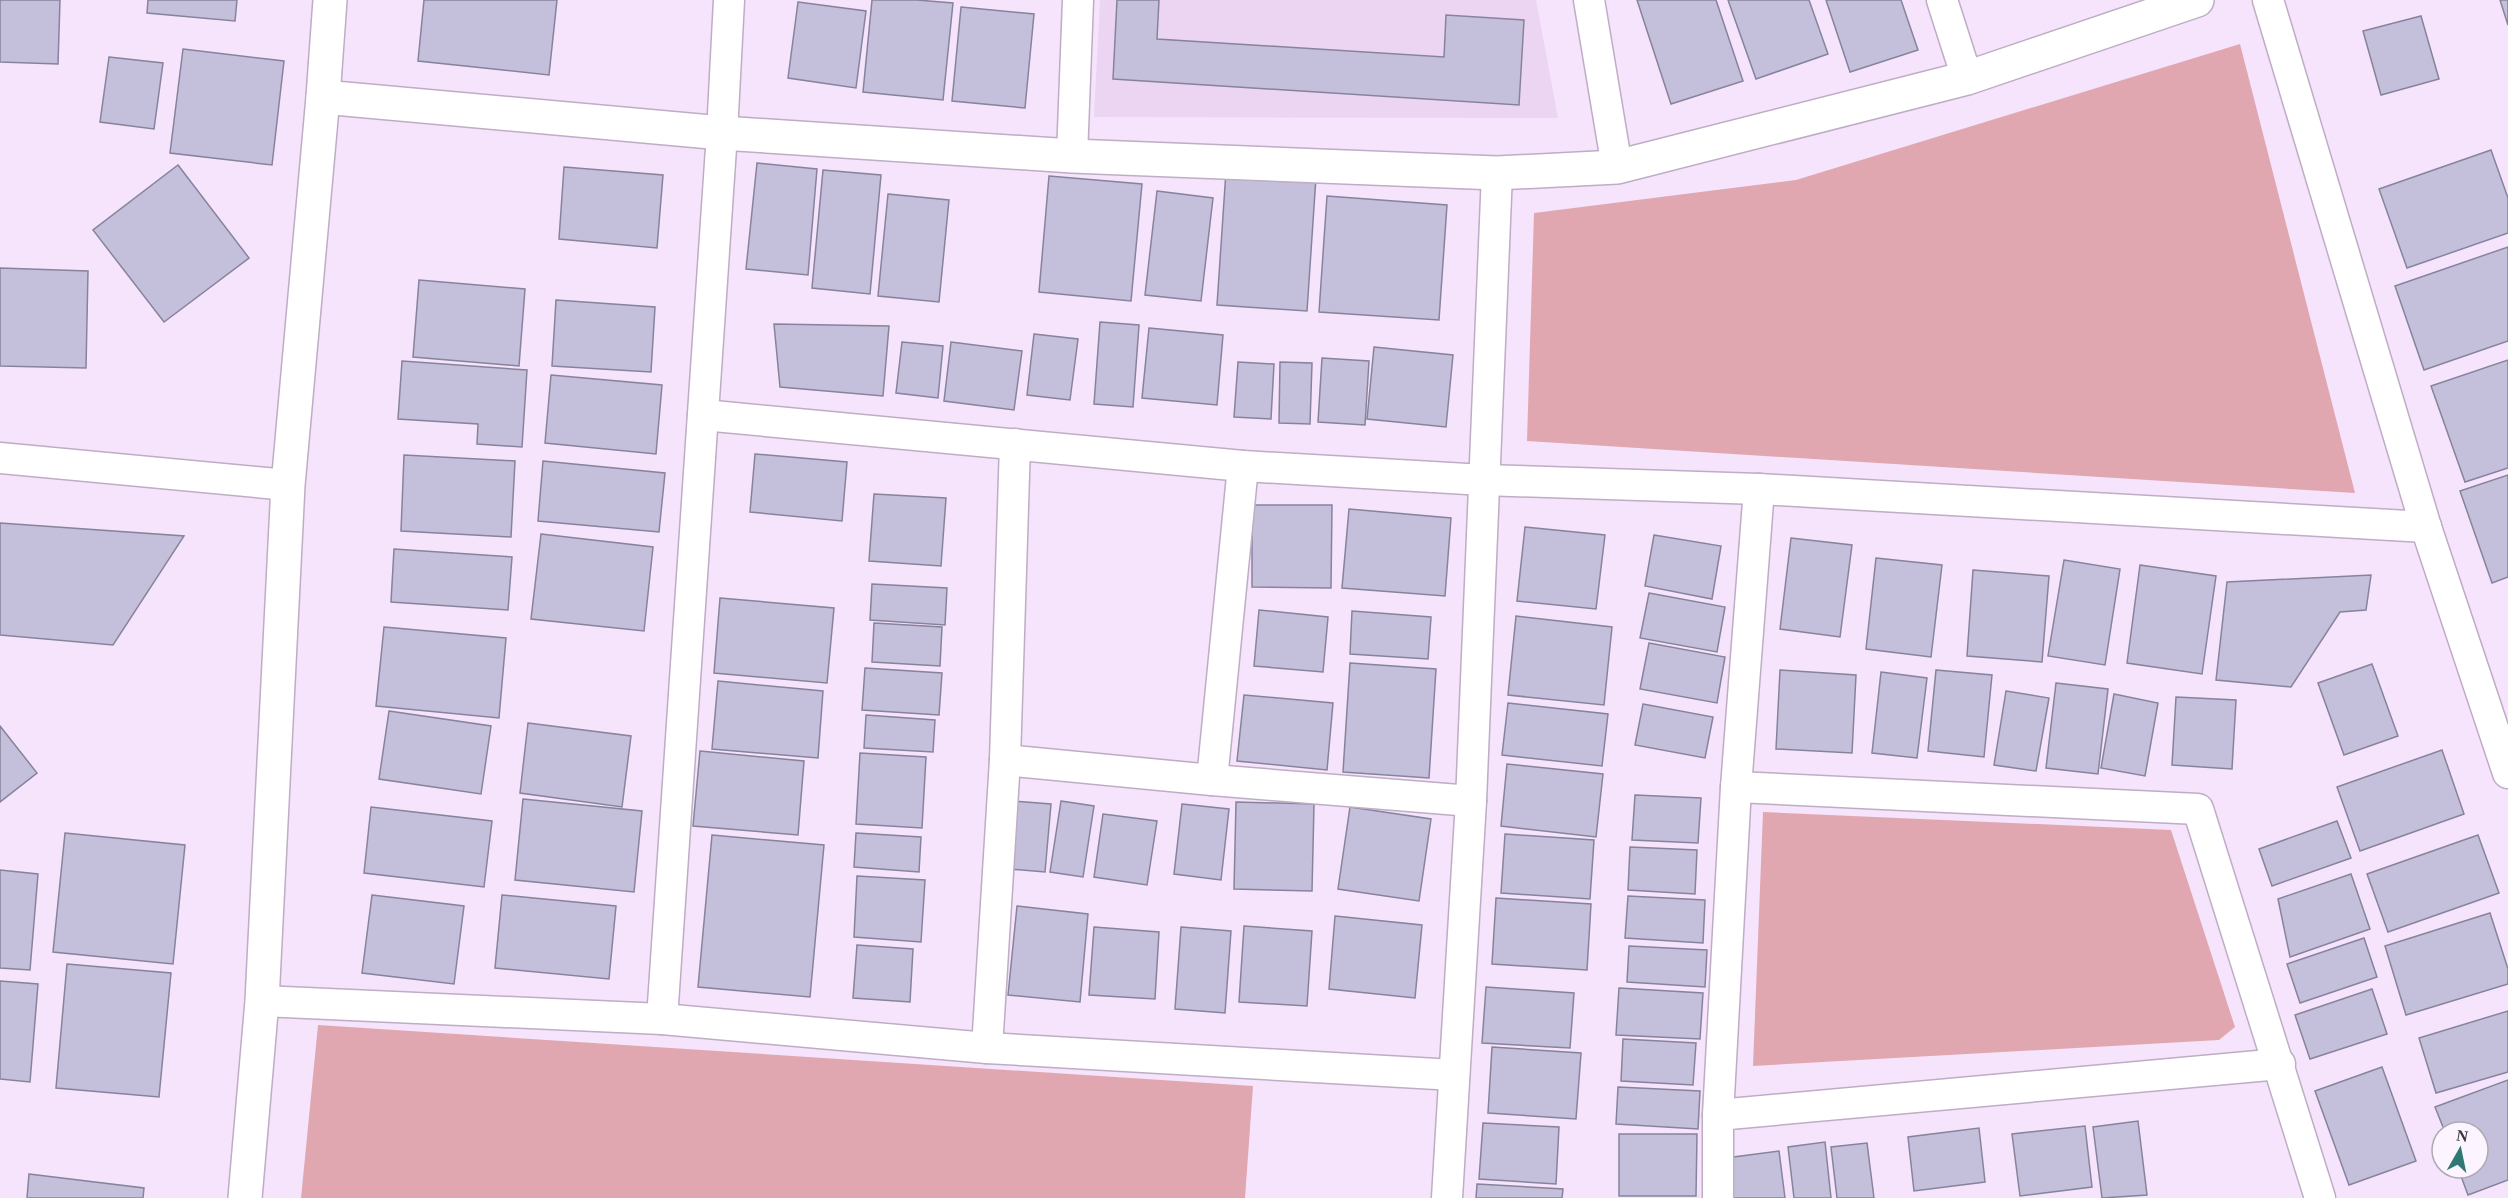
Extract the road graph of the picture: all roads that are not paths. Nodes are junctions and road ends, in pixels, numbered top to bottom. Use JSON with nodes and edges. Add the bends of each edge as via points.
{"nodes":[{"id":1,"x":330,"y":0,"type":"edge"},
{"id":2,"x":729,"y":0,"type":"edge"},
{"id":3,"x":1078,"y":0,"type":"edge"},
{"id":4,"x":1589,"y":0,"type":"edge"},
{"id":5,"x":1942,"y":0,"type":"edge"},
{"id":6,"x":2197,"y":0,"type":"edge"},
{"id":7,"x":2268,"y":0,"type":"edge"},
{"id":8,"x":1967,"y":78,"type":"junction"},
{"id":9,"x":323,"y":97,"type":"junction"},
{"id":10,"x":722,"y":133,"type":"junction"},
{"id":11,"x":1072,"y":156,"type":"junction"},
{"id":12,"x":1617,"y":167,"type":"junction"},
{"id":13,"x":1497,"y":173,"type":"junction"},
{"id":14,"x":703,"y":415,"type":"junction"},
{"id":15,"x":1015,"y":444,"type":"junction"},
{"id":16,"x":0,"y":458,"type":"edge"},
{"id":17,"x":1243,"y":466,"type":"junction"},
{"id":18,"x":1484,"y":480,"type":"junction"},
{"id":19,"x":288,"y":485,"type":"junction"},
{"id":20,"x":1759,"y":489,"type":"junction"},
{"id":21,"x":2426,"y":527,"type":"junction"},
{"id":22,"x":1005,"y":760,"type":"junction"},
{"id":23,"x":2508,"y":773,"type":"edge"},
{"id":24,"x":1212,"y":780,"type":"junction"},
{"id":25,"x":1736,"y":786,"type":"junction"},
{"id":26,"x":1471,"y":801,"type":"junction"},
{"id":27,"x":262,"y":1001,"type":"junction"},
{"id":28,"x":662,"y":1019,"type":"junction"},
{"id":29,"x":987,"y":1048,"type":"junction"},
{"id":30,"x":2280,"y":1064,"type":"junction"},
{"id":31,"x":1454,"y":1075,"type":"junction"},
{"id":32,"x":1718,"y":1115,"type":"junction"},
{"id":33,"x":245,"y":1198,"type":"edge"},
{"id":34,"x":1447,"y":1198,"type":"edge"},
{"id":35,"x":1718,"y":1198,"type":"edge"},
{"id":36,"x":2320,"y":1198,"type":"edge"}],
"edges":[{"from":1,"to":9,"type":"street"},
{"from":2,"to":10,"type":"street"},
{"from":3,"to":11,"type":"street"},
{"from":4,"to":12,"type":"street"},
{"from":5,"to":8,"type":"street"},
{"from":6,"to":8,"type":"street"},
{"from":7,"to":21,"type":"street"},
{"from":8,"to":12,"type":"street"},
{"from":9,"to":10,"type":"street"},
{"from":9,"to":19,"type":"street"},
{"from":10,"to":11,"type":"street"},
{"from":10,"to":14,"type":"street"},
{"from":11,"to":13,"type":"street"},
{"from":12,"to":13,"type":"street"},
{"from":13,"to":18,"type":"street"},
{"from":14,"to":15,"type":"street"},
{"from":14,"to":28,"type":"street"},
{"from":15,"to":17,"type":"street"},
{"from":15,"to":22,"type":"street"},
{"from":16,"to":19,"type":"street"},
{"from":17,"to":18,"type":"street"},
{"from":17,"to":24,"type":"street"},
{"from":18,"to":20,"type":"street"},
{"from":18,"to":26,"type":"street"},
{"from":19,"to":27,"type":"street"},
{"from":20,"to":21,"type":"street"},
{"from":20,"to":25,"type":"street"},
{"from":21,"to":23,"type":"street"},
{"from":22,"to":24,"type":"street"},
{"from":22,"to":29,"type":"street"},
{"from":24,"to":26,"type":"street"},
{"from":25,"to":30,"type":"street","via":[[2198,809]]},
{"from":25,"to":32,"type":"street"},
{"from":26,"to":31,"type":"street"},
{"from":27,"to":28,"type":"street"},
{"from":27,"to":33,"type":"street"},
{"from":28,"to":29,"type":"street"},
{"from":29,"to":31,"type":"street"},
{"from":30,"to":32,"type":"street"},
{"from":30,"to":36,"type":"street"},
{"from":31,"to":34,"type":"street"},
{"from":32,"to":35,"type":"street"}]}
